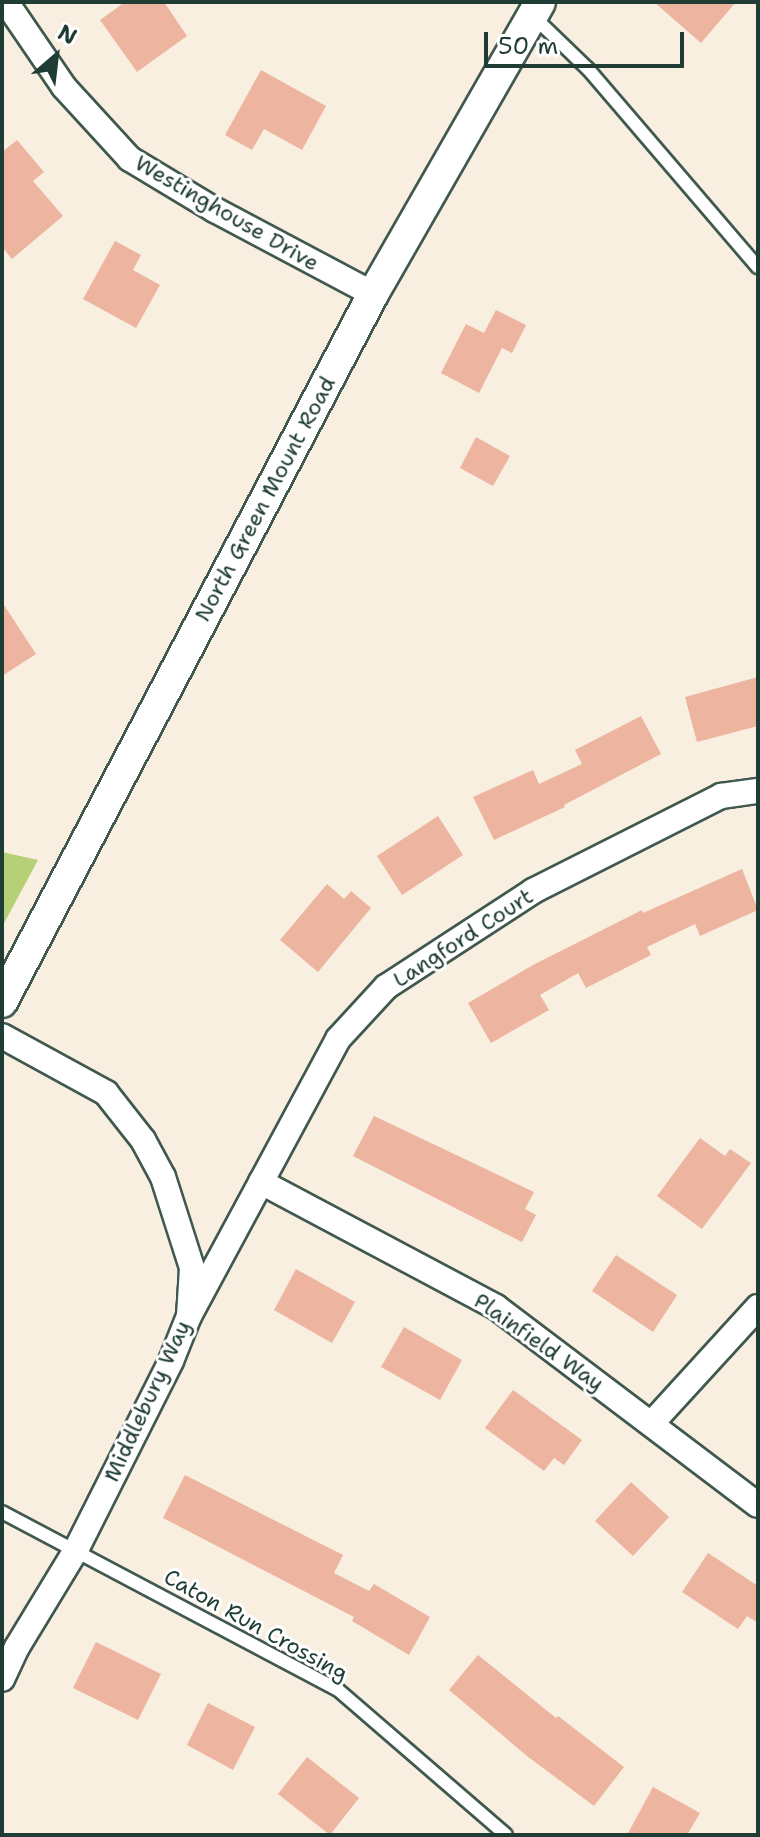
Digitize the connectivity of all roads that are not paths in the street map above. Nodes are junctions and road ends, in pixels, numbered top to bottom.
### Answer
1 (6, 2) edge
2 (536, 9) edge
3 (758, 267) edge
4 (373, 294) junction
5 (758, 791) edge
6 (2, 1002) edge
7 (2, 1036) edge
8 (261, 1182) junction
9 (758, 1307) edge
10 (189, 1316) junction
11 (652, 1423) junction
12 (758, 1505) edge
13 (2, 1512) edge
14 (76, 1550) junction
15 (2, 1679) edge
16 (506, 1835) edge

1 - 4 street, Westinghouse Drive
2 - 3 lane
2 - 4 street, North Green Mount Road
4 - 6 street, North Green Mount Road
5 - 8 street, Langford Court
7 - 10 street, Middlebury Way
8 - 10 street, Langford Court
8 - 11 street, Plainfield Way
9 - 11 street
10 - 14 street, Middlebury Way
11 - 12 street, Plainfield Way
13 - 14 lane, Caton Run Crossing
14 - 15 street, Middlebury Way
14 - 16 lane, Caton Run Crossing

